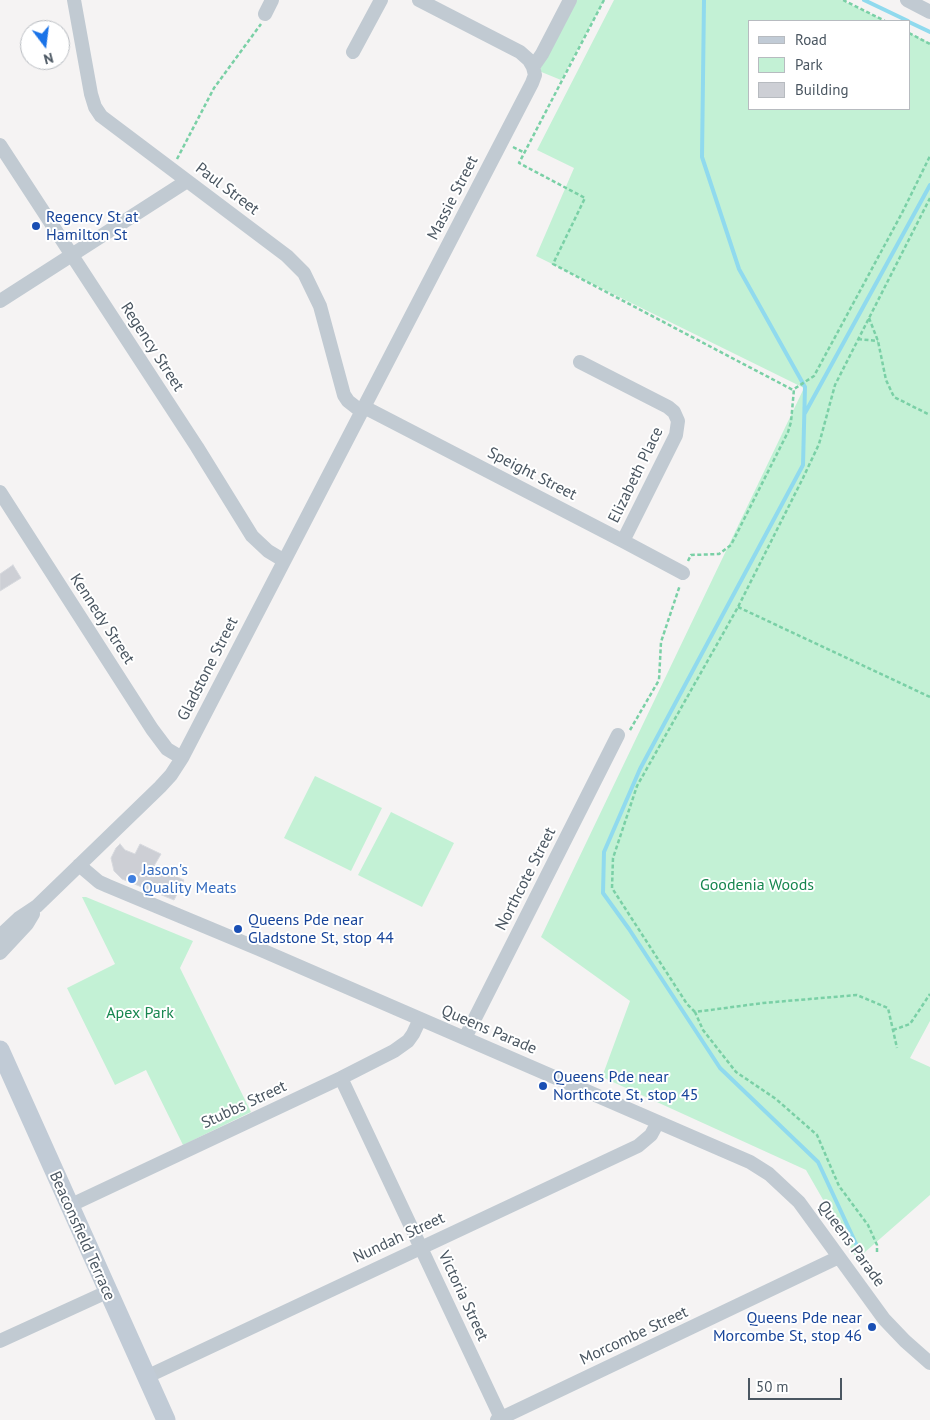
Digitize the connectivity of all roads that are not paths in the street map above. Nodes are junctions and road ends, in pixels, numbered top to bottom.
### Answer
1 (74, 0) edge
2 (272, 0) edge
3 (380, 0) edge
4 (418, 0) edge
5 (570, 0) edge
6 (907, 0) edge
7 (930, 12) edge
8 (265, 14) road end
9 (353, 52) dead end
10 (533, 67) junction
11 (0, 144) edge
12 (187, 181) junction
13 (71, 255) junction
14 (0, 301) edge
15 (580, 362) dead end
16 (363, 409) junction
17 (0, 492) edge
18 (623, 541) junction
19 (283, 560) junction
20 (683, 573) road end
21 (618, 734) road end
22 (182, 758) junction
23 (79, 865) junction
24 (37, 906) junction
25 (0, 936) edge
26 (0, 953) edge
27 (420, 1019) junction
28 (465, 1038) junction
29 (0, 1050) edge
30 (341, 1078) junction
31 (658, 1122) junction
32 (69, 1206) junction
33 (420, 1247) junction
34 (839, 1257) junction
35 (107, 1292) junction
36 (0, 1341) edge
37 (930, 1363) edge
38 (146, 1377) junction
39 (500, 1419) edge
40 (166, 1420) edge

1 - 12 street, Paul Street
2 - 8 street
3 - 9 street
4 - 10 street
5 - 10 street, Massie Street
6 - 7 street
10 - 16 street, Massie Street
11 - 13 street, Regency Street
12 - 13 street
12 - 16 street, Paul Street
13 - 14 street
13 - 19 street, Regency Street
15 - 18 street, Elizabeth Place
16 - 18 street, Speight Street
16 - 19 street, Gladstone Street
17 - 22 street, Kennedy Street
18 - 20 street, Speight Street
19 - 22 street, Gladstone Street
21 - 28 street, Northcote Street
22 - 23 street, Gladstone Street
23 - 24 street, Gladstone Street
23 - 27 street, Queens Parade
24 - 25 street, Gladstone Street
24 - 26 street, Gladstone Street
27 - 28 street, Queens Parade
27 - 30 street, Stubbs Street
28 - 31 street, Queens Parade
29 - 32 main road, Beaconsfield Terrace
30 - 32 street, Stubbs Street
30 - 33 street, Victoria Street
31 - 33 street, Nundah Street
31 - 34 street, Queens Parade
32 - 35 main road, Beaconsfield Terrace
33 - 38 street, Nundah Street
33 - 39 street, Victoria Street
34 - 37 street, Queens Parade
34 - 39 street, Morcombe Street
35 - 36 street
35 - 38 main road, Beaconsfield Terrace
38 - 40 main road, Beaconsfield Terrace

